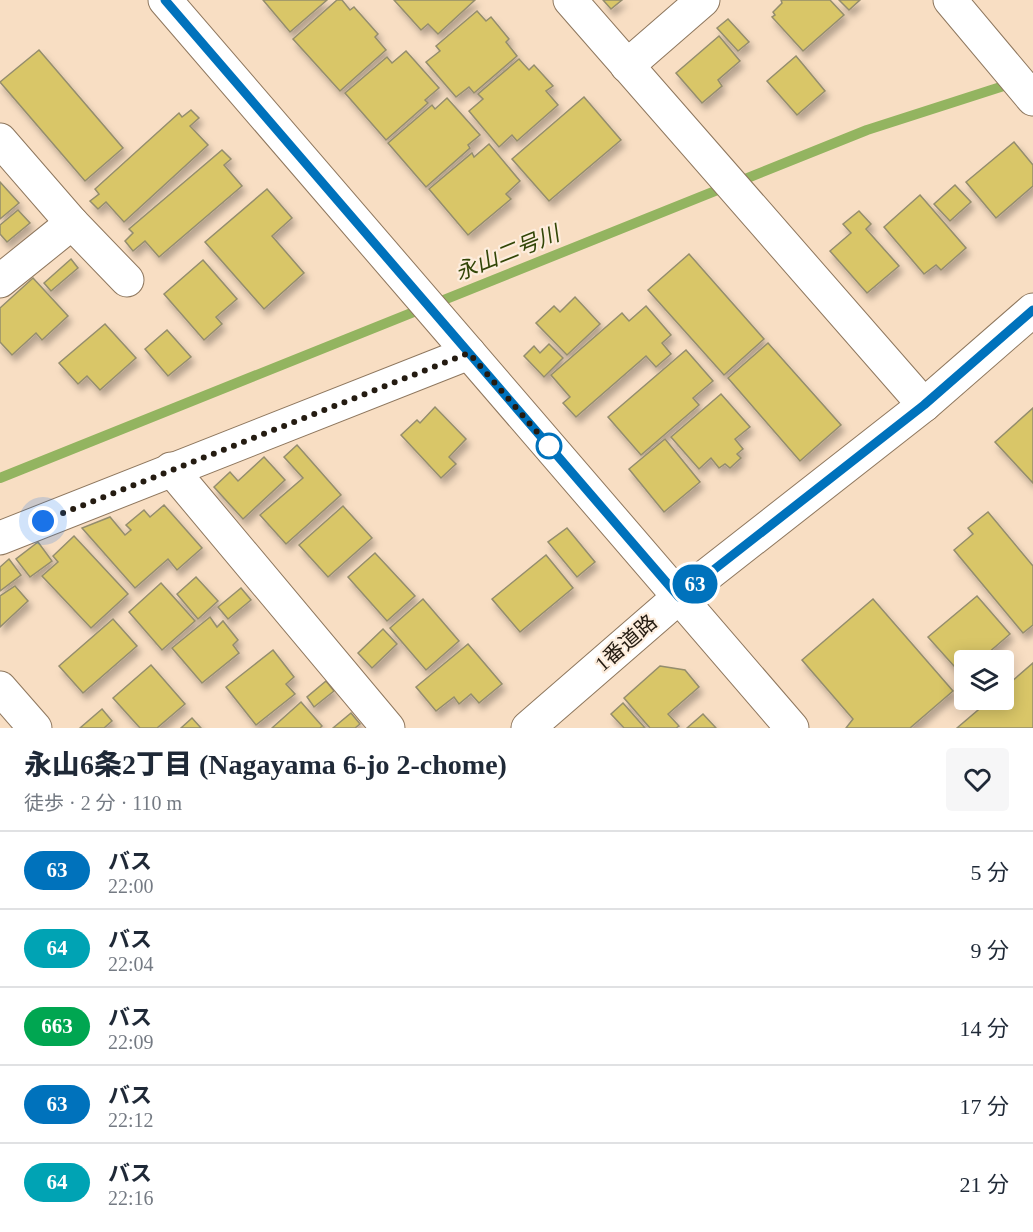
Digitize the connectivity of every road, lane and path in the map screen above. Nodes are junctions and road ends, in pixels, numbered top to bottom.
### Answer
1 (165, 0) edge
2 (570, 0) edge
3 (703, 0) edge
4 (950, 0) edge
5 (627, 66) junction
6 (1033, 99) edge
7 (0, 140) edge
8 (72, 224) junction
9 (128, 280) dead end
10 (0, 281) edge
11 (1033, 310) edge
12 (461, 343) junction
13 (924, 405) junction
14 (171, 469) junction
15 (0, 538) edge
16 (679, 597) junction
17 (0, 688) edge
18 (35, 728) edge
19 (388, 728) edge
20 (528, 728) edge
21 (792, 728) edge

1 - 12 street
2 - 5 street
3 - 5 street
4 - 6 street
5 - 13 street
7 - 8 street
8 - 9 street
8 - 10 street
11 - 13 street, 1番道路
12 - 14 street
12 - 16 street
13 - 16 street, 1番道路
14 - 15 street
14 - 19 street
16 - 20 street, 1番道路
16 - 21 street
17 - 18 street

